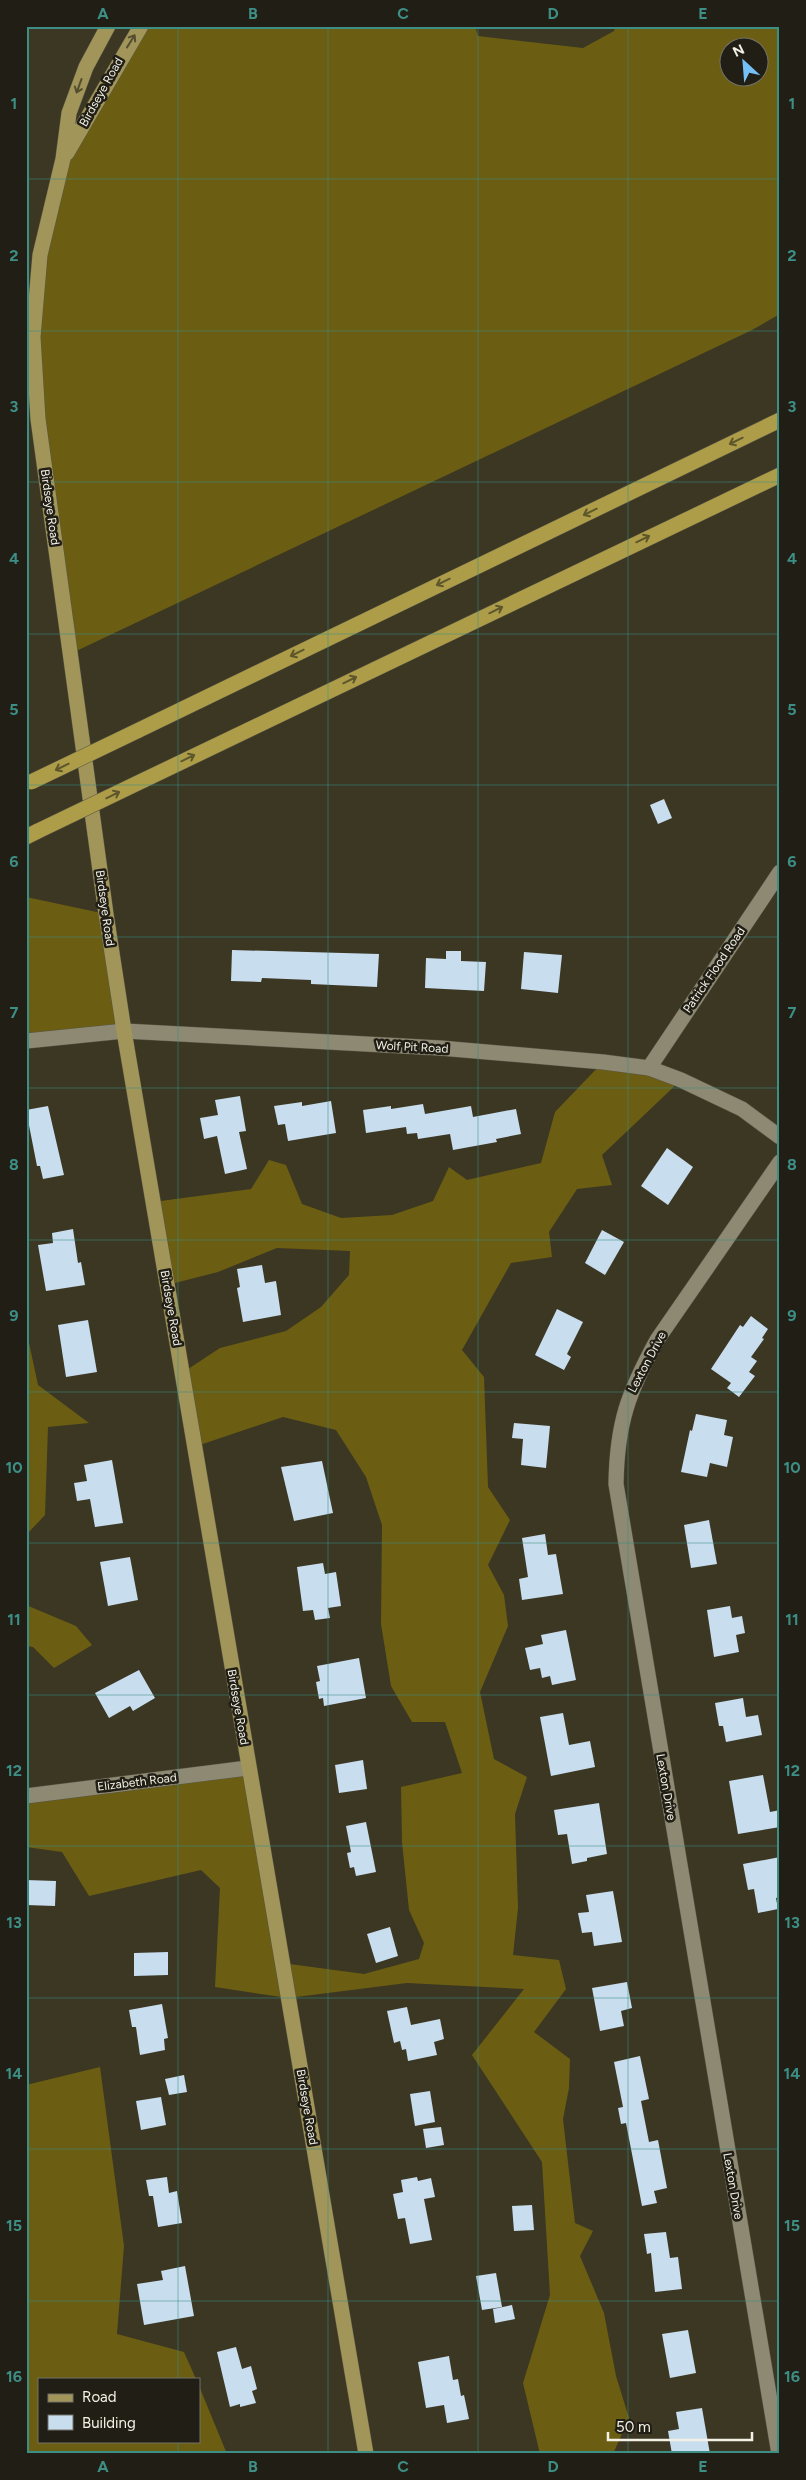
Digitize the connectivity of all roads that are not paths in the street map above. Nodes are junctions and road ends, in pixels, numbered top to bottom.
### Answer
1 (108, 26) edge
2 (141, 26) edge
3 (63, 159) junction
4 (780, 420) edge
5 (780, 475) edge
6 (29, 783) edge
7 (32, 834) edge
8 (780, 872) edge
9 (124, 1031) junction
10 (26, 1041) edge
11 (649, 1068) junction
12 (780, 1137) edge
13 (780, 1162) edge
14 (248, 1768) junction
15 (26, 1796) edge
16 (366, 2454) edge
17 (779, 2454) edge

1 -> 3 main road, Birdseye Road
3 -> 2 main road, Birdseye Road
3 - 9 main road, Birdseye Road
4 -> 6 highway, bridge
7 -> 5 highway, bridge
8 - 11 street, Patrick Flood Road
9 - 10 street, Wolf Pit Road
9 - 11 street, Wolf Pit Road
9 - 14 main road, Birdseye Road
11 - 12 street, Wolf Pit Road
13 - 17 street, Lexton Drive
14 - 15 street, Elizabeth Road
14 - 16 main road, Birdseye Road

